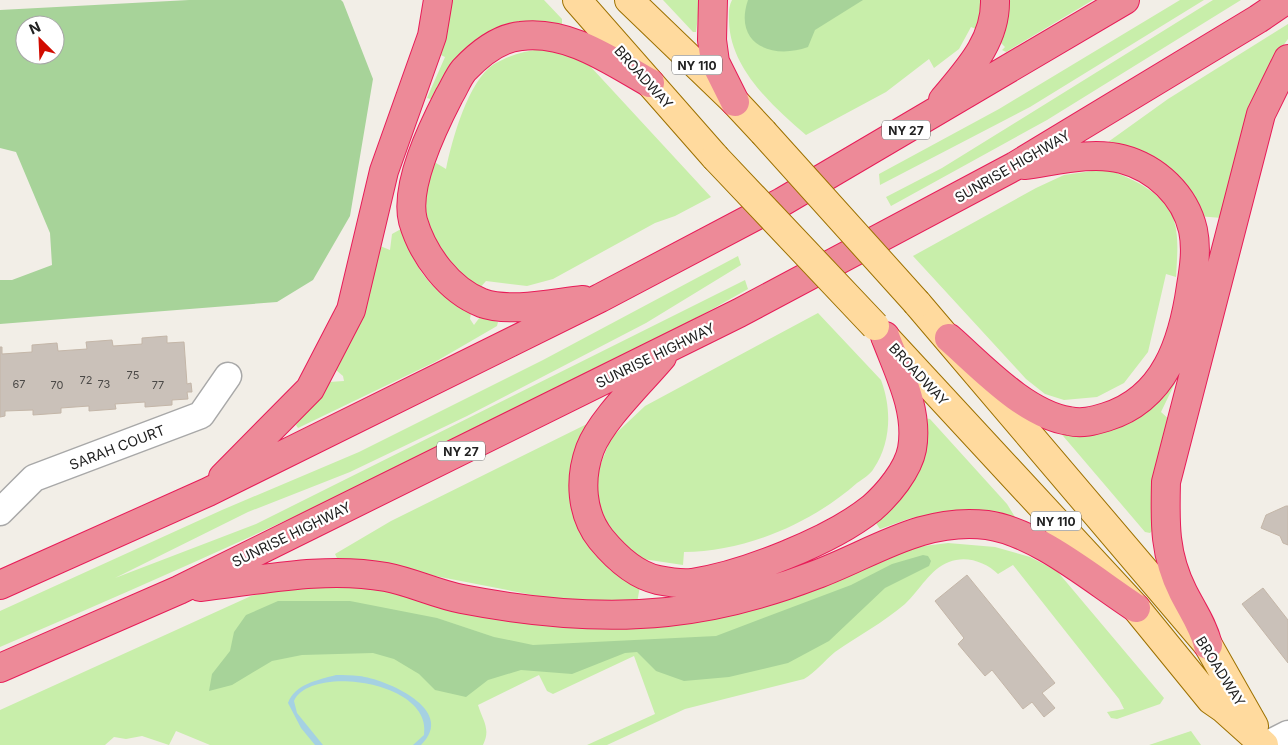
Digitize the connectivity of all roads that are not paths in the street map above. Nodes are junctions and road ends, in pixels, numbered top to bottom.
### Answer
1 (438, 0) edge
2 (576, 0) edge
3 (630, 0) edge
4 (713, 0) edge
5 (996, 0) edge
6 (1125, 0) edge
7 (1286, 0) edge
8 (1288, 59) edge
9 (650, 83) junction
10 (736, 102) junction
11 (930, 116) junction
12 (1015, 166) junction
13 (600, 298) junction
14 (880, 331) junction
15 (949, 338) junction
16 (669, 349) junction
17 (228, 376) dead end
18 (208, 492) junction
19 (0, 512) edge
20 (0, 585) edge
21 (179, 590) junction
22 (1136, 608) junction
23 (1208, 645) junction
24 (0, 668) edge
25 (1288, 734) edge
26 (1265, 745) edge

1 - 18 highway
2 - 9 main road, BROADWAY / NY 110
3 - 10 main road, BROADWAY / NY 110
4 - 10 highway
5 - 11 highway
6 - 11 highway, NY 27
7 - 12 highway, SUNRISE HIGHWAY / NY 27
8 - 23 highway
9 - 13 highway
9 - 14 main road, BROADWAY / NY 110, bridge
10 - 15 main road, BROADWAY / NY 110, bridge
11 - 13 highway, NY 27
12 - 15 highway
12 - 16 highway, SUNRISE HIGHWAY / NY 27
13 - 18 highway, NY 27
14 - 16 highway
14 - 22 main road, BROADWAY / NY 110
15 - 23 main road, BROADWAY / NY 110
16 - 21 highway, SUNRISE HIGHWAY / NY 27
17 - 19 street, SARAH COURT
18 - 20 highway, NY 27
21 - 22 highway
21 - 24 highway, SUNRISE HIGHWAY / NY 27
22 - 26 main road, BROADWAY / NY 110
23 - 26 main road, BROADWAY / NY 110
25 - 26 street

